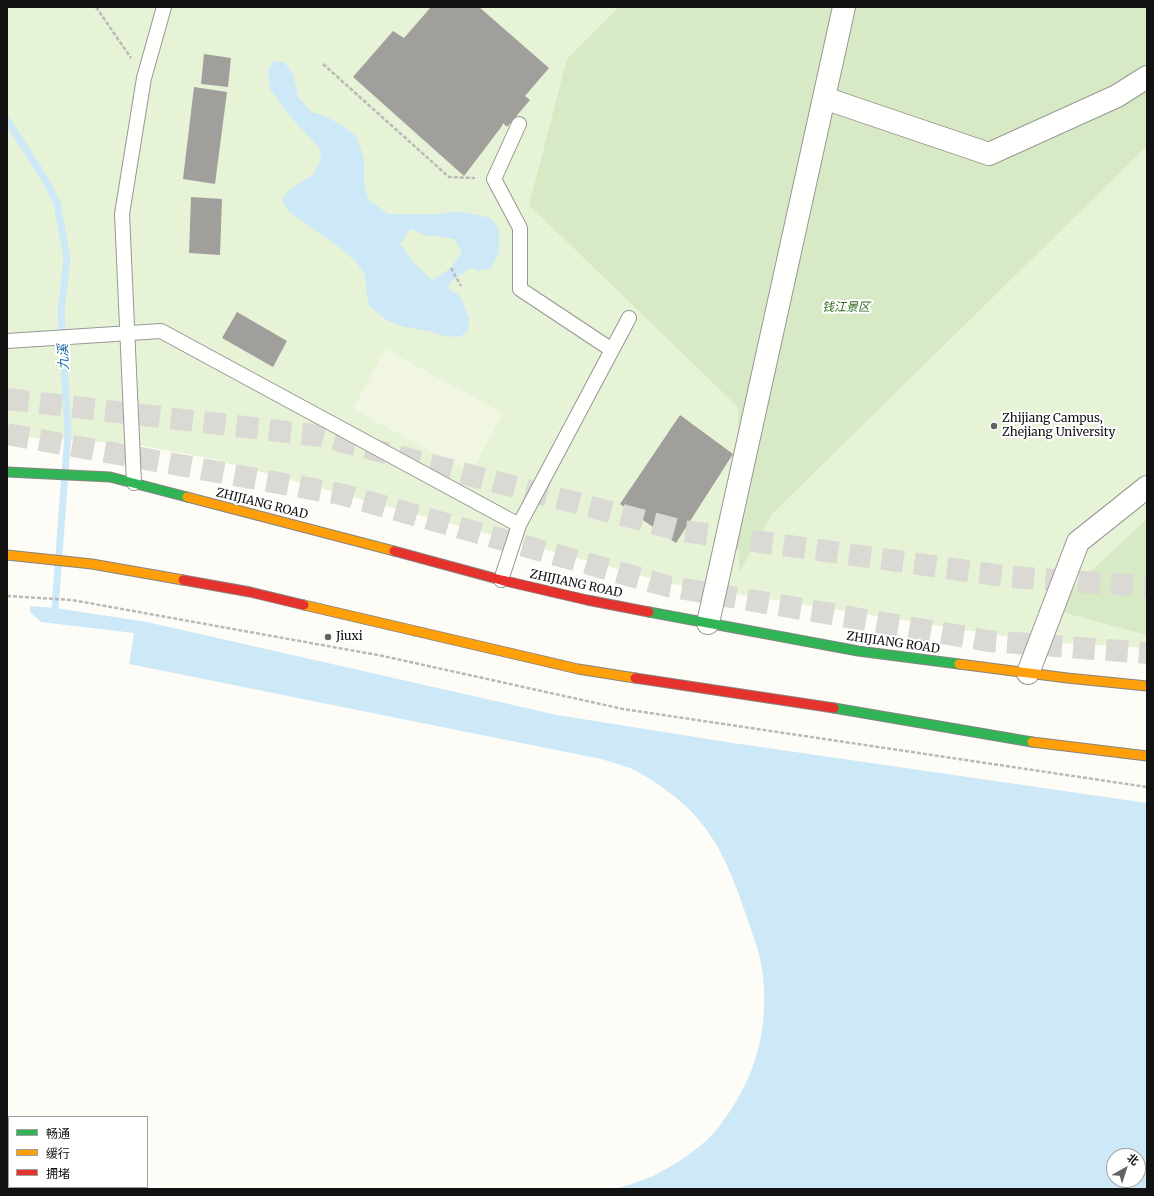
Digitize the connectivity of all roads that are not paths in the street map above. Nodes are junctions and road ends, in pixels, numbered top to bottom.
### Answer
1 (164, 7) edge
2 (844, 7) edge
3 (1147, 77) edge
4 (824, 98) junction
5 (519, 124) dead end
6 (629, 318) dead end
7 (7, 341) edge
8 (612, 350) junction
9 (7, 472) edge
10 (134, 483) junction
11 (1147, 488) edge
12 (519, 525) junction
13 (7, 555) edge
14 (501, 580) junction
15 (708, 623) junction
16 (1028, 673) junction
17 (1147, 686) edge
18 (1147, 756) edge

1 - 10 lane
2 - 4 street
3 - 4 street
4 - 15 street
5 - 8 lane
6 - 8 lane
7 - 12 lane
8 - 12 lane
9 - 10 main road, ZHIJIANG ROAD
10 - 14 main road, ZHIJIANG ROAD
11 - 16 street
12 - 14 lane
13 - 18 main road
14 - 15 main road, ZHIJIANG ROAD
15 - 16 main road, ZHIJIANG ROAD
16 - 17 main road, ZHIJIANG ROAD

